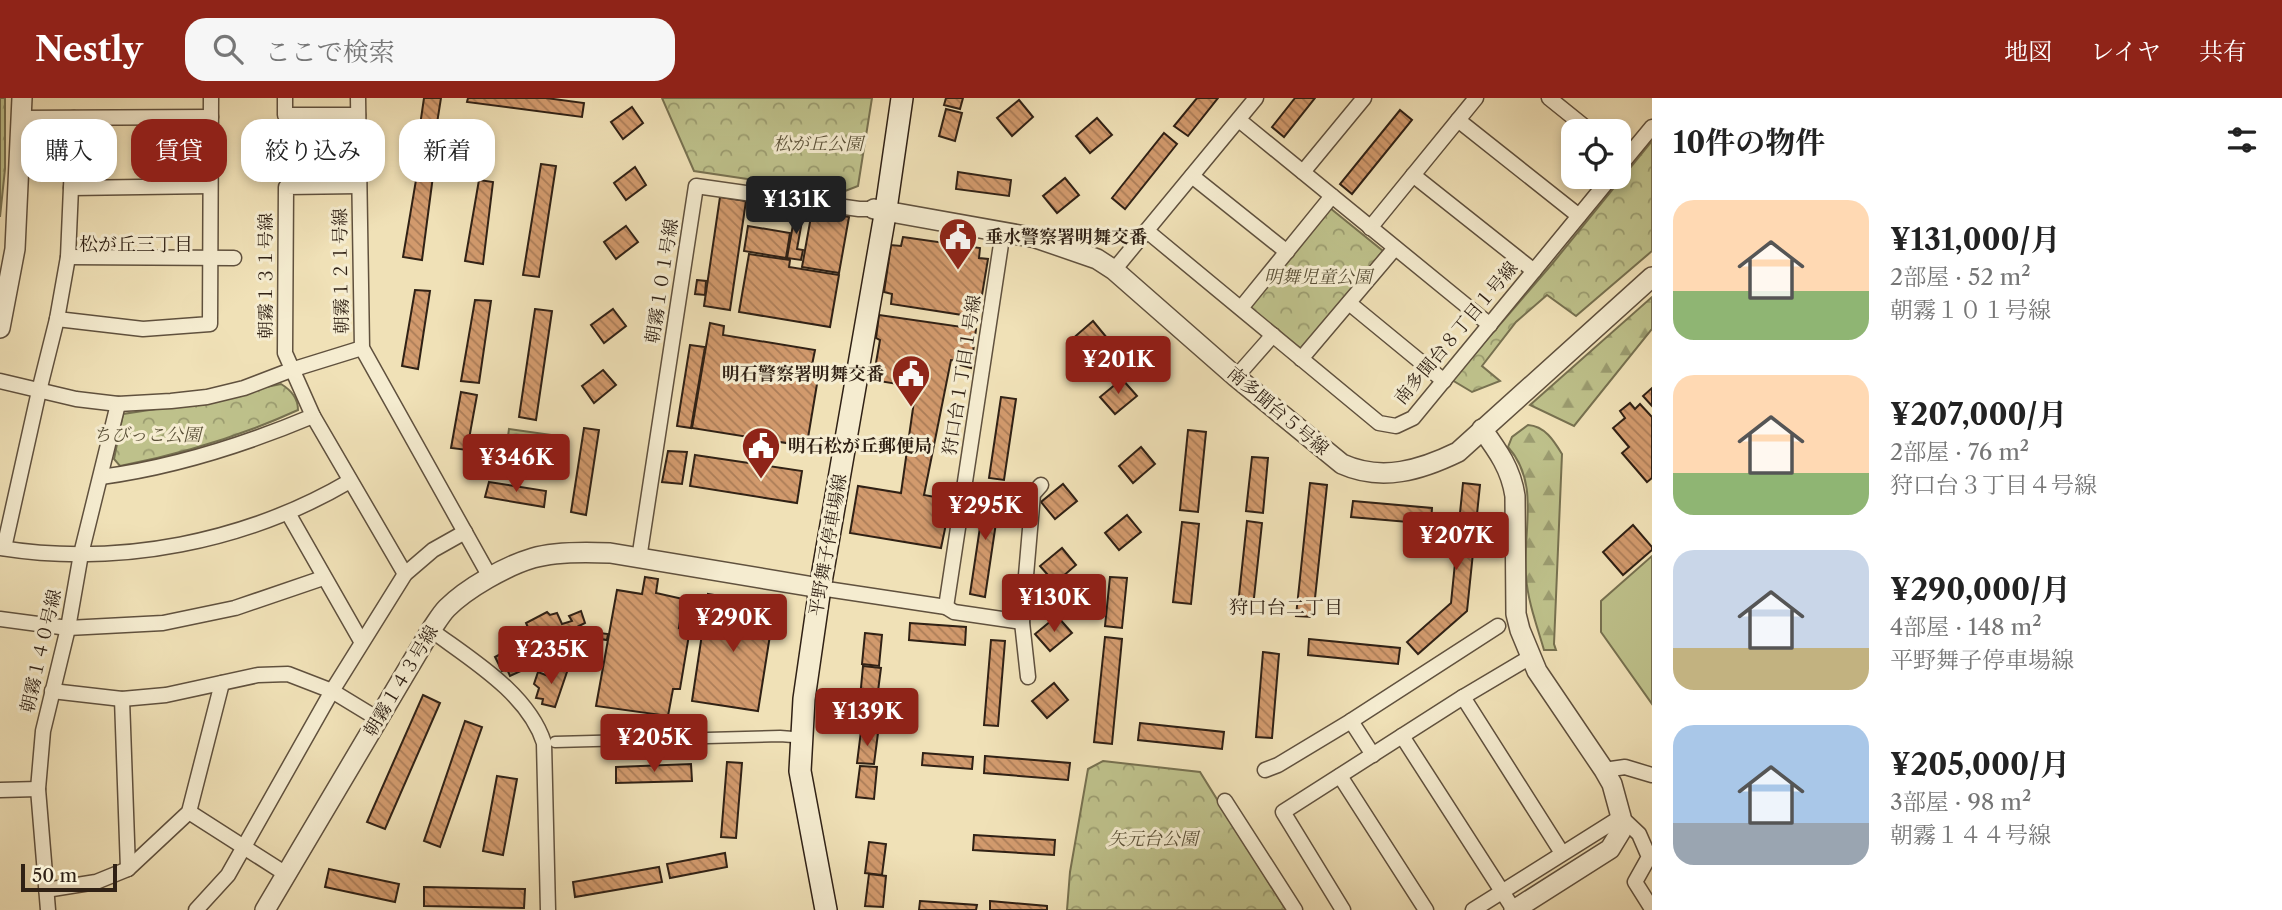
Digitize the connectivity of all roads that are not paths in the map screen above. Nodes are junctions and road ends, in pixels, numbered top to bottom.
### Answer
1 (211, 98) edge
2 (285, 98) edge
3 (358, 98) edge
4 (893, 98) edge
5 (902, 98) edge
6 (1256, 98) edge
7 (1364, 98) edge
8 (1476, 98) edge
9 (1549, 98) edge
10 (22, 108) edge
11 (358, 116) junction
12 (211, 117) junction
13 (74, 118) junction
14 (1575, 119) edge
15 (1239, 120) junction
16 (1458, 120) junction
17 (1652, 127) edge
18 (1631, 150) edge
19 (1303, 172) junction
20 (1413, 175) junction
21 (1192, 176) junction
22 (210, 186) junction
23 (358, 186) junction
24 (71, 188) junction
25 (1601, 189) edge
26 (1332, 196) junction
27 (880, 209) junction
28 (1579, 216) junction
29 (1370, 228) junction
30 (1003, 231) junction
31 (1147, 231) junction
32 (1395, 248) junction
33 (1287, 252) junction
34 (211, 256) junction
35 (68, 257) junction
36 (234, 258) dead end
37 (1114, 270) junction
38 (1534, 271) junction
39 (1652, 277) edge
40 (1349, 303) junction
41 (1241, 308) junction
42 (57, 319) junction
43 (1490, 325) junction
44 (0, 328) edge
45 (1273, 335) junction
46 (362, 348) junction
47 (1301, 359) junction
48 (292, 370) junction
49 (1237, 377) junction
50 (0, 381) edge
51 (1444, 381) junction
52 (38, 391) junction
53 (118, 404) junction
54 (313, 416) junction
55 (1482, 429) junction
56 (101, 477) junction
57 (350, 481) junction
58 (1041, 485) dead end
59 (288, 513) junction
60 (465, 532) junction
61 (2, 548) edge
62 (81, 554) junction
63 (639, 559) junction
64 (405, 574) junction
65 (490, 577) junction
66 (323, 578) junction
67 (815, 587) junction
68 (946, 607) junction
69 (0, 619) edge
70 (1021, 622) junction
71 (1497, 626) dead end
72 (68, 628) junction
73 (431, 630) junction
74 (361, 641) junction
75 (1532, 656) junction
76 (1028, 677) dead end
77 (222, 683) junction
78 (52, 691) junction
79 (331, 691) junction
80 (1464, 697) junction
81 (122, 699) junction
82 (378, 719) junction
83 (1351, 721) junction
84 (1402, 736) junction
85 (793, 737) junction
86 (555, 743) dead end
87 (1373, 755) junction
88 (1265, 770) dead end
89 (1604, 770) junction
90 (1652, 775) edge
91 (1340, 776) junction
92 (38, 789) junction
93 (0, 790) edge
94 (1225, 801) dead end
95 (189, 812) junction
96 (1622, 817) junction
97 (244, 846) junction
98 (1562, 853) junction
99 (128, 869) junction
100 (286, 874) junction
101 (46, 890) junction
102 (1502, 892) junction
103 (1651, 903) edge
104 (48, 910) edge
105 (196, 910) edge
106 (265, 910) edge
107 (548, 910) edge
108 (815, 910) edge
109 (826, 910) edge
110 (1295, 910) edge
111 (1343, 910) edge
112 (1426, 910) edge
113 (1473, 910) edge
114 (1514, 910) edge

1 - 12 street
2 - 11 street
3 - 11 street, 朝霧１２１号線
4 - 27 main road, 平野舞子停車場線
5 - 27 main road, 平野舞子停車場線
6 - 15 street
7 - 19 street
8 - 16 street
9 - 14 street
10 - 13 street
10 - 44 street
11 - 23 street, 朝霧１２１号線
12 - 13 street
12 - 22 street
13 - 24 street
15 - 19 street
15 - 21 street
16 - 20 street
16 - 28 street
17 - 18 street
19 - 26 street
20 - 29 street
20 - 38 street
21 - 31 street
21 - 33 street
22 - 24 street
22 - 34 street
23 - 46 street, 朝霧１２１号線
23 - 48 street, 朝霧１３１号線
24 - 35 street
25 - 28 street, 南多聞台８丁目１号線
26 - 29 street
26 - 33 street
27 - 30 street, 南多聞台５号線
27 - 63 street, 朝霧１０１号線
27 - 67 main road, 平野舞子停車場線
28 - 38 street, 南多聞台８丁目１号線
29 - 32 street
30 - 37 street, 南多聞台５号線
30 - 68 street, 狩口台１丁目１号線
31 - 37 street
31 - 41 street, 南多聞台８丁目１号線
32 - 40 street
32 - 43 street
33 - 41 street
34 - 35 street
34 - 36 street
34 - 42 street
35 - 42 street
37 - 49 street, 南多聞台５号線
38 - 43 street, 南多聞台８丁目１号線
39 - 55 street, 南多聞台５号線
40 - 47 street
40 - 51 street
41 - 45 street, 南多聞台８丁目１号線
42 - 52 street
43 - 51 street, 南多聞台８丁目１号線
45 - 47 street, 南多聞台８丁目１号線
45 - 49 street
46 - 48 street
46 - 60 street, 朝霧１２１号線
47 - 51 street, 南多聞台８丁目１号線
48 - 53 street
48 - 54 street, 朝霧１３１号線
49 - 55 street, 南多聞台５号線
50 - 52 street
52 - 53 street
52 - 61 street
53 - 56 street, 朝霧１４０号線
54 - 56 street
54 - 57 street, 朝霧１３１号線
55 - 75 street
56 - 62 street, 朝霧１４０号線
57 - 59 street
57 - 64 street, 朝霧１３１号線
58 - 70 street
59 - 62 street
59 - 66 street
60 - 64 street
60 - 65 street, 朝霧１２１号線
61 - 62 street
62 - 72 street, 朝霧１４０号線
63 - 65 street, 朝霧１４３号線
63 - 67 street, 朝霧１４３号線
64 - 74 street
65 - 73 street, 朝霧１４３号線
66 - 72 street
66 - 74 street
67 - 68 street
67 - 85 main road, 平野舞子停車場線
67 - 109 main road, 平野舞子停車場線
68 - 70 street
69 - 72 street
70 - 76 street
71 - 83 street
72 - 78 street, 朝霧１４０号線
73 - 82 street, 朝霧１４３号線
73 - 107 street
74 - 79 street
75 - 80 street
75 - 89 street
77 - 79 street
77 - 81 street
77 - 95 street
78 - 81 street
78 - 92 street, 朝霧１４０号線
79 - 82 street
79 - 97 street
80 - 84 street
80 - 98 street
81 - 99 street
82 - 100 street, 朝霧１４３号線
83 - 87 street
83 - 88 street
84 - 87 street
84 - 102 street
85 - 86 street
85 - 108 main road, 平野舞子停車場線
87 - 91 street
89 - 90 street
89 - 96 street
91 - 111 street
91 - 112 street
92 - 93 street
92 - 101 street, 朝霧１４０号線
94 - 110 street
95 - 97 street
95 - 99 street
96 - 98 street
96 - 103 street
96 - 114 street
97 - 100 street
97 - 105 street
98 - 102 street
99 - 101 street
100 - 106 street, 朝霧１４３号線
101 - 104 street, 朝霧１４０号線
102 - 113 street
102 - 114 street

